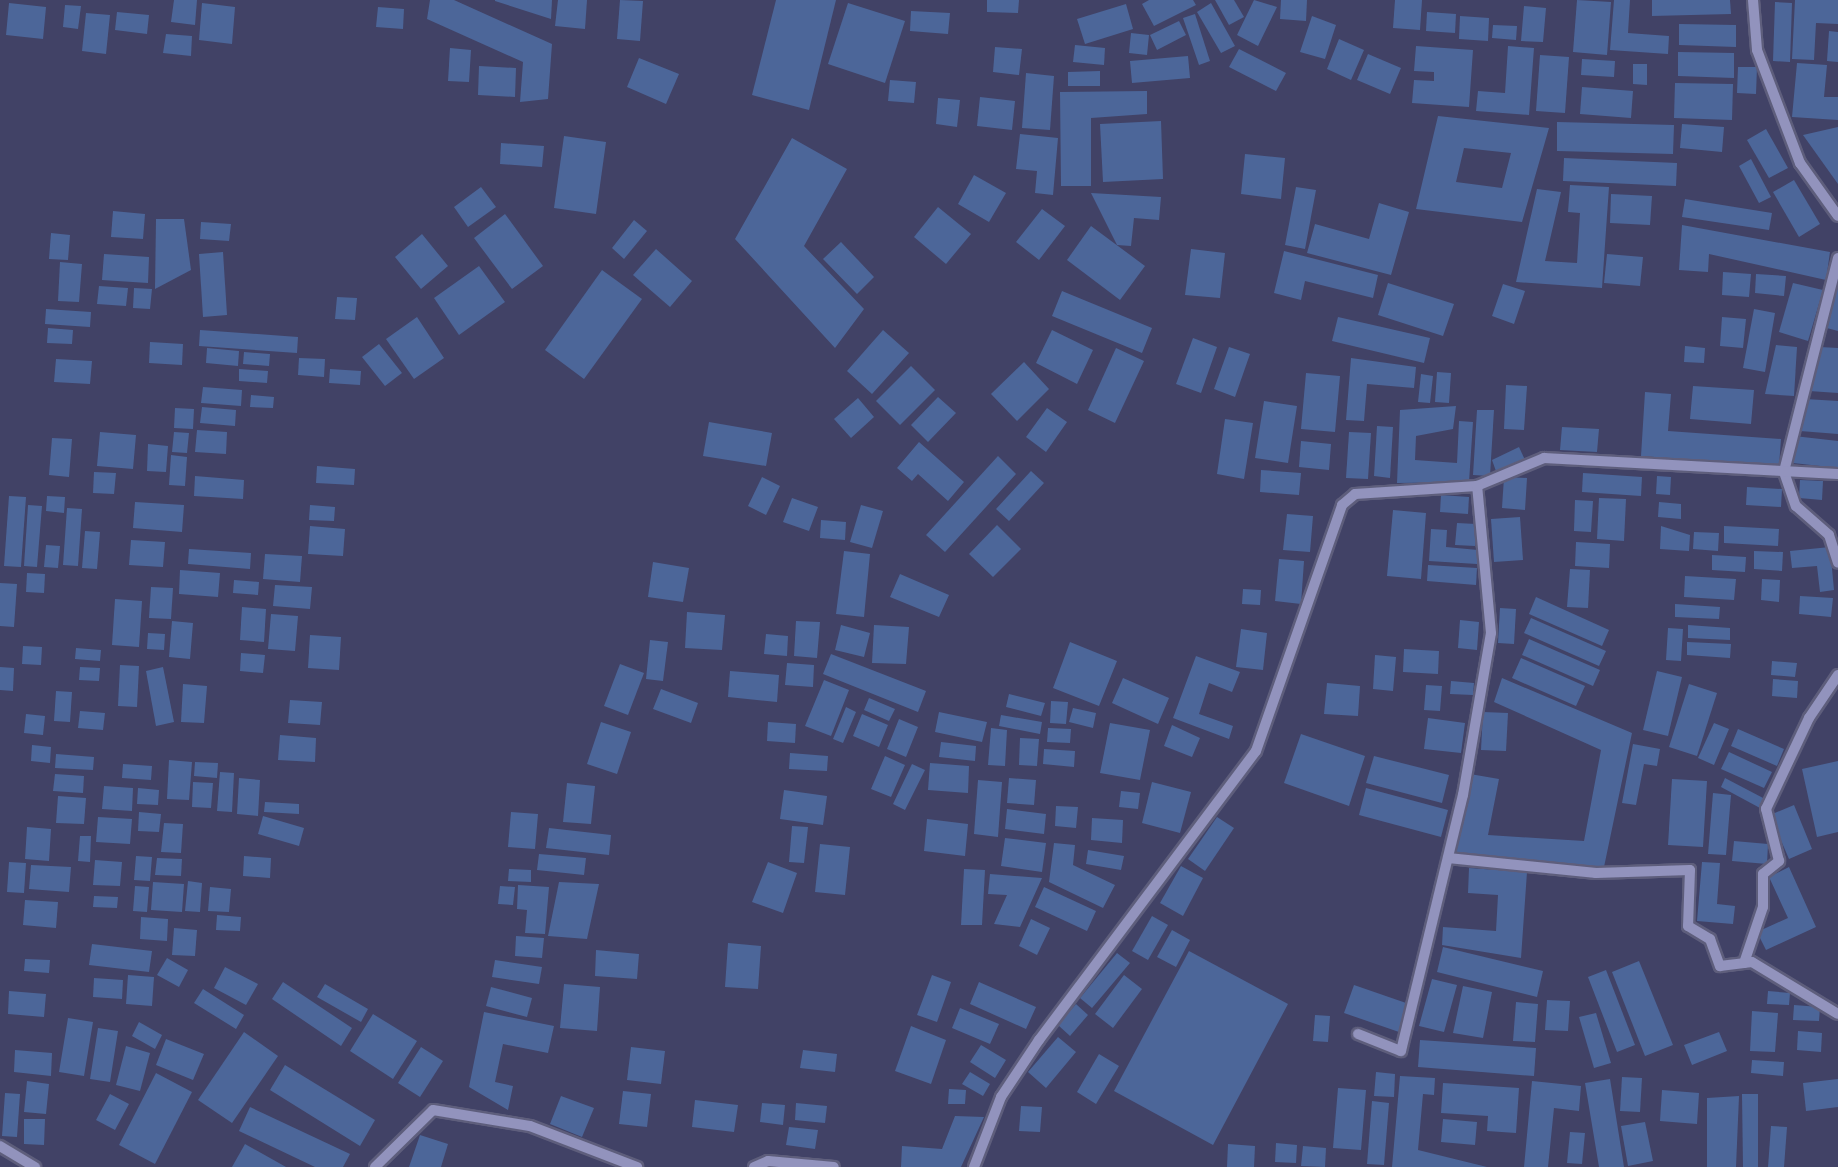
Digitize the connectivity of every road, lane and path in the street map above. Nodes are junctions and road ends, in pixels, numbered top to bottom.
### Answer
1 (1753, 0) edge
2 (1838, 216) edge
3 (1838, 258) edge
4 (1784, 472) junction
5 (1838, 474) edge
6 (1477, 486) junction
7 (1838, 563) edge
8 (1838, 675) edge
9 (1448, 858) junction
10 (1744, 963) junction
11 (1838, 1014) edge
12 (1358, 1034) dead end
13 (0, 1146) edge
14 (35, 1167) edge
15 (375, 1167) edge
16 (637, 1167) edge
17 (754, 1167) edge
18 (834, 1167) edge
19 (974, 1167) edge

1 - 2 street
3 - 4 street
4 - 5 street
4 - 6 street
4 - 7 street
6 - 9 street
6 - 19 street
8 - 10 street
9 - 10 street
9 - 12 street
10 - 11 street
13 - 14 street
15 - 16 street
17 - 18 street

